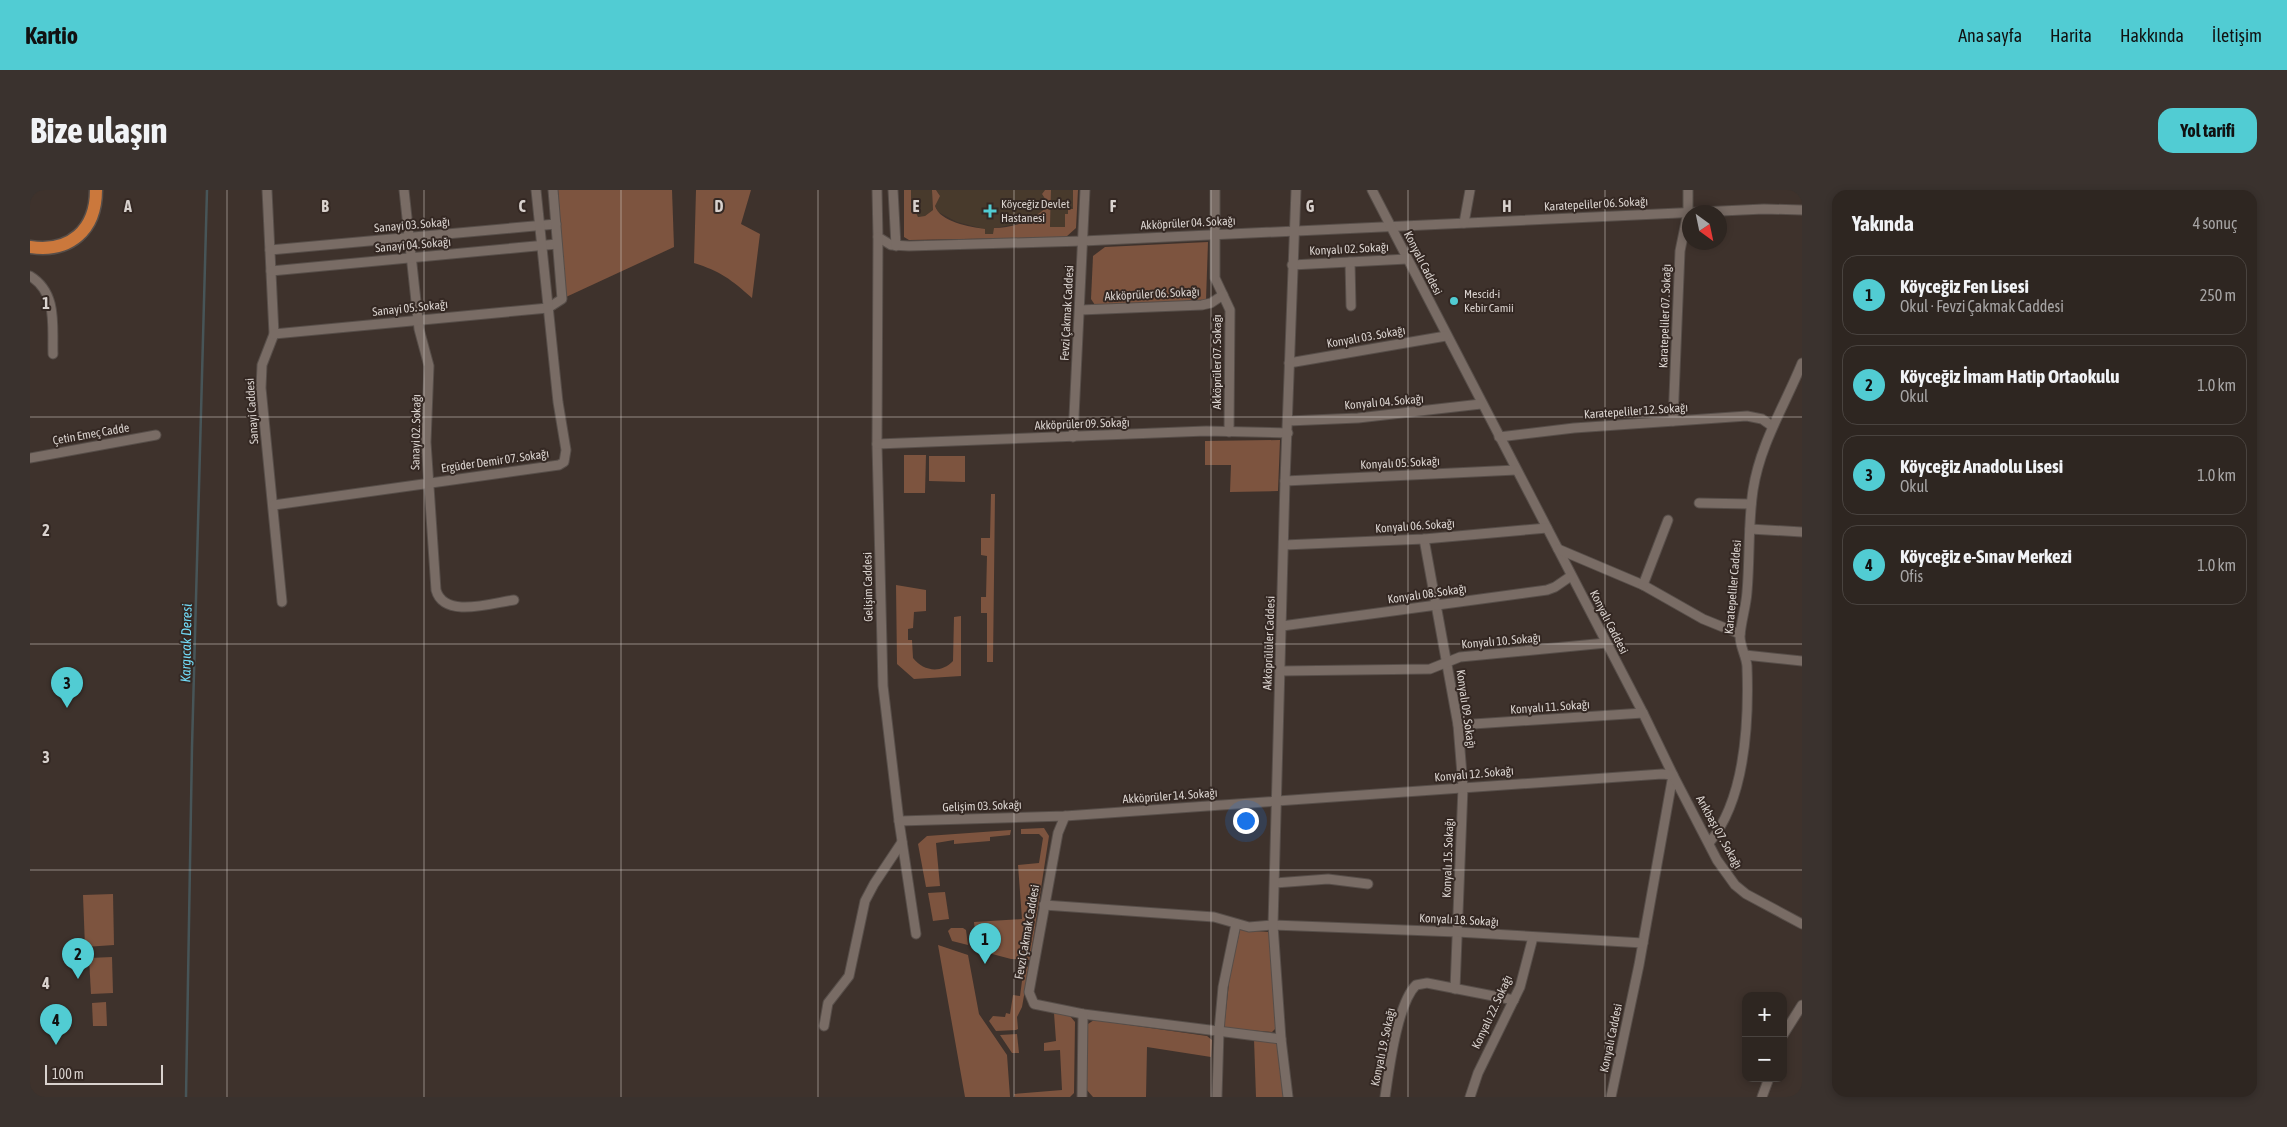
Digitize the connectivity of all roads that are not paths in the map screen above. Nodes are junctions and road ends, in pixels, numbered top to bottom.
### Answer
1 (96, 190) edge
2 (267, 190) edge
3 (404, 190) edge
4 (536, 190) edge
5 (552, 190) edge
6 (877, 190) edge
7 (893, 190) edge
8 (1085, 190) edge
9 (1215, 190) edge
10 (1296, 190) edge
11 (1372, 190) edge
12 (1470, 190) edge
13 (1688, 190) edge
14 (1688, 205) edge
15 (1727, 210) edge
16 (1802, 210) edge
17 (1682, 212) edge
18 (1464, 223) junction
19 (556, 224) junction
20 (540, 226) junction
21 (1391, 226) junction
22 (1294, 230) junction
23 (1215, 235) junction
24 (878, 237) junction
25 (408, 238) junction
26 (1083, 241) junction
27 (1682, 241) edge
28 (557, 244) junction
29 (542, 246) junction
30 (896, 246) junction
31 (30, 247) edge
32 (270, 250) junction
33 (410, 258) junction
34 (1407, 259) junction
35 (1350, 262) junction
36 (1292, 265) junction
37 (271, 270) junction
38 (30, 276) edge
39 (1223, 295) junction
40 (1352, 306) dead end
41 (548, 308) junction
42 (1080, 310) junction
43 (418, 320) junction
44 (274, 334) junction
45 (1446, 336) junction
46 (53, 354) dead end
47 (1290, 363) junction
48 (1802, 363) edge
49 (1482, 404) junction
50 (1288, 421) junction
51 (1673, 421) junction
52 (1772, 426) junction
53 (1229, 432) junction
54 (1288, 433) junction
55 (156, 435) dead end
56 (1073, 437) junction
57 (1499, 437) junction
58 (877, 444) junction
59 (30, 458) edge
60 (1516, 470) junction
61 (1285, 481) junction
62 (428, 483) junction
63 (1699, 503) dead end
64 (274, 504) junction
65 (1751, 504) junction
66 (1668, 520) dead end
67 (1547, 528) junction
68 (1750, 529) junction
69 (1802, 532) edge
70 (1424, 539) junction
71 (1284, 545) junction
72 (1558, 549) junction
73 (1571, 576) junction
74 (1643, 585) junction
75 (514, 600) dead end
76 (282, 602) dead end
77 (1436, 605) junction
78 (1282, 626) junction
79 (1740, 634) junction
80 (1606, 643) junction
81 (1745, 655) junction
82 (1802, 661) edge
83 (1446, 662) junction
84 (1280, 671) junction
85 (1644, 713) junction
86 (1458, 725) junction
87 (1674, 775) junction
88 (1463, 787) junction
89 (1278, 801) junction
90 (1065, 816) junction
91 (899, 821) junction
92 (902, 842) junction
93 (1709, 843) junction
94 (1275, 883) junction
95 (1368, 884) dead end
96 (1044, 905) junction
97 (1236, 924) junction
98 (1802, 924) edge
99 (1273, 925) junction
100 (1457, 932) junction
101 (916, 934) dead end
102 (1533, 937) junction
103 (1643, 944) junction
104 (1455, 989) junction
105 (1514, 1000) junction
106 (1802, 1005) edge
107 (1083, 1014) junction
108 (824, 1026) dead end
109 (1787, 1029) edge
110 (1219, 1031) junction
111 (1281, 1039) junction
112 (1768, 1082) edge
113 (1082, 1097) edge
114 (1217, 1097) edge
115 (1288, 1097) edge
116 (1385, 1097) edge
117 (1470, 1097) edge
118 (1611, 1097) edge
119 (1762, 1097) edge

1 - 31 highway
2 - 32 street, Sanayi Caddesi
3 - 25 street, Sanayi 02. Sokağı
4 - 20 street
5 - 19 street
6 - 24 street, Gelişim Caddesi
7 - 30 street
8 - 26 street, Fevzi Çakmak Caddesi
9 - 23 street, Akköprüler 07. Sokağı
10 - 22 street, Akköprülüler Caddesi
11 - 21 street, Konyalı Caddesi
12 - 18 street
13 - 14 street, Karatepeliler 07. Sokağı
15 - 16 street, Karatepeliler 06. Sokağı
17 - 18 street, Karatepeliler 06. Sokağı
18 - 21 street, Karatepeliler 06. Sokağı
19 - 20 street, Sanayi 03. Sokağı
19 - 28 street
20 - 25 street, Sanayi 03. Sokağı
20 - 29 street
21 - 22 street, Akköprüler 04. Sokağı
21 - 34 street, Konyalı Caddesi
22 - 23 street, Akköprüler 04. Sokağı
22 - 36 street, Akköprülüler Caddesi
23 - 26 street, Akköprüler 04. Sokağı
23 - 39 street, Akköprüler 07. Sokağı
24 - 30 street
24 - 58 street, Gelişim Caddesi
25 - 32 street, Sanayi 03. Sokağı
25 - 33 street, Sanayi 02. Sokağı
26 - 30 street, Akköprüler 04. Sokağı
26 - 42 street, Fevzi Çakmak Caddesi
27 - 51 street, Karatepeliler 07. Sokağı
28 - 29 street, Sanayi 04. Sokağı
28 - 41 street
29 - 33 street, Sanayi 04. Sokağı
29 - 41 street
32 - 37 street, Sanayi Caddesi
33 - 37 street, Sanayi 04. Sokağı
33 - 43 street, Sanayi 02. Sokağı
34 - 35 street, Konyalı 02. Sokağı
34 - 45 street, Konyalı Caddesi
35 - 36 street, Konyalı 02. Sokağı
35 - 40 street
36 - 47 street, Akköprülüler Caddesi
37 - 44 street, Sanayi Caddesi
38 - 46 street
39 - 42 street, Akköprüler 06. Sokağı
39 - 53 street, Akköprüler 07. Sokağı
41 - 43 street, Sanayi 05. Sokağı
41 - 62 street, Ergüder Demir 07. Sokağı
42 - 56 street, Fevzi Çakmak Caddesi
43 - 44 street, Sanayi 05. Sokağı
43 - 62 street, Sanayi 02. Sokağı
44 - 64 street, Sanayi Caddesi
45 - 47 street, Konyalı 03. Sokağı
45 - 49 street, Konyalı Caddesi
47 - 50 street, Akköprülüler Caddesi
48 - 52 street, Karatepeliler Caddesi
49 - 50 street, Konyalı 04. Sokağı
49 - 57 street, Konyalı Caddesi
50 - 54 street, Akköprülüler Caddesi
51 - 52 street, Karatepeliler 12. Sokağı
51 - 57 street, Karatepeliler 12. Sokağı
52 - 65 street, Karatepeliler Caddesi
53 - 54 street, Akköprüler 09. Sokağı
53 - 56 street, Akköprüler 09. Sokağı
54 - 61 street, Akköprülüler Caddesi
55 - 59 street, Çetin Emeç Cadde
56 - 58 street, Akköprüler 09. Sokağı
57 - 60 street, Konyalı Caddesi
58 - 91 street, Gelişim Caddesi
60 - 61 street, Konyalı 05. Sokağı
60 - 67 street, Konyalı Caddesi
61 - 71 street, Akköprülüler Caddesi
62 - 64 street, Ergüder Demir 07. Sokağı
62 - 75 street, Sanayi 02. Sokağı
63 - 65 street
64 - 76 street, Sanayi Caddesi
65 - 68 street, Karatepeliler Caddesi
66 - 74 street
67 - 70 street, Konyalı 06. Sokağı
67 - 72 street, Konyalı Caddesi
68 - 69 street
68 - 79 street, Karatepeliler Caddesi
70 - 71 street, Konyalı 06. Sokağı
70 - 77 street, Konyalı 09. Sokağı
71 - 78 street, Akköprülüler Caddesi
72 - 73 street, Konyalı Caddesi
72 - 74 street
73 - 77 street, Konyalı 08. Sokağı
73 - 80 street, Konyalı Caddesi
74 - 79 street
77 - 78 street, Konyalı 08. Sokağı
77 - 83 street, Konyalı 09. Sokağı
78 - 84 street, Akköprülüler Caddesi
79 - 81 street, Karatepeliler Caddesi
80 - 83 street, Konyalı 10. Sokağı
80 - 85 street, Konyalı Caddesi
81 - 82 street
81 - 93 street, Karatepeliler Caddesi
83 - 84 street, Konyalı 10. Sokağı
83 - 86 street, Konyalı 09. Sokağı
84 - 89 street, Akköprülüler Caddesi
85 - 86 street, Konyalı 11. Sokağı
85 - 87 street, Konyalı Caddesi
86 - 88 street, Konyalı 09. Sokağı
87 - 88 street, Konyalı 12. Sokağı
87 - 93 street, Arıkbaşı 07. Sokağı
87 - 103 street, Konyalı Caddesi
88 - 89 street, Konyalı 12. Sokağı
88 - 100 street, Konyalı 15. Sokağı
89 - 90 street, Akköprüler 14. Sokağı
89 - 94 street, Akköprülüler Caddesi
90 - 91 street, Gelişim 03. Sokağı
90 - 96 street, Fevzi Çakmak Caddesi
91 - 92 street, Gelişim Caddesi
92 - 101 street, Gelişim Caddesi
92 - 108 street
93 - 98 street, Arıkbaşı 07. Sokağı
94 - 95 street
94 - 99 street, Akköprülüler Caddesi
96 - 97 street, Konyalı 18. Sokağı
96 - 107 street, Fevzi Çakmak Caddesi
97 - 99 street, Konyalı 18. Sokağı
97 - 110 street
99 - 100 street, Konyalı 18. Sokağı
99 - 111 street, Akköprülüler Caddesi
100 - 102 street, Konyalı 18. Sokağı
100 - 104 street, Konyalı 15. Sokağı
102 - 103 street, Konyalı 18. Sokağı
102 - 105 street, Konyalı 22. Sokağı
103 - 118 street, Konyalı Caddesi
104 - 105 street, Konyalı 19. Sokağı
104 - 116 street, Konyalı 19. Sokağı
105 - 117 street, Konyalı 22. Sokağı
106 - 109 street
107 - 110 street
107 - 113 street
110 - 111 street
110 - 114 street
111 - 115 street, Akköprülüler Caddesi
112 - 119 street

